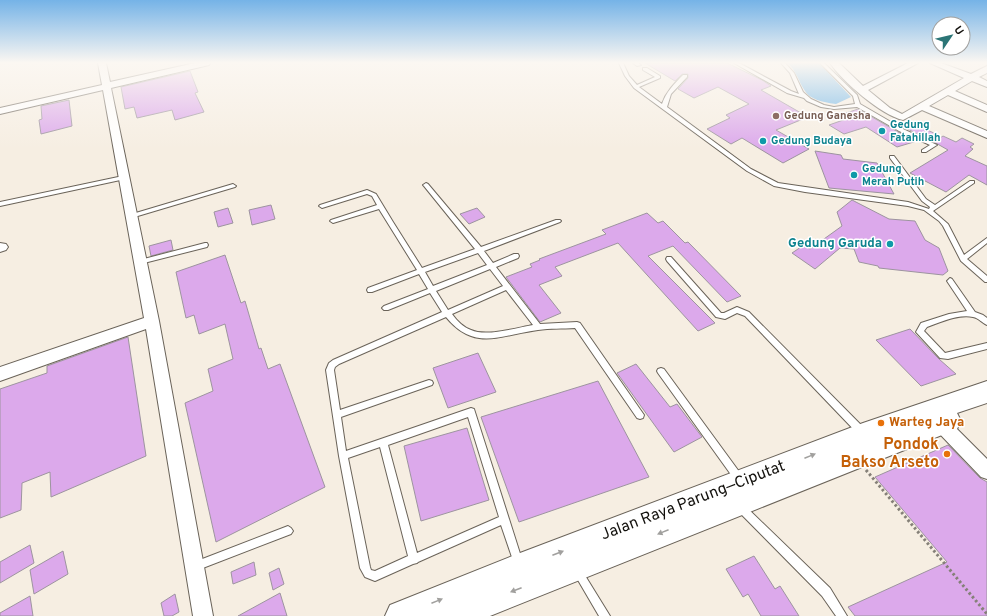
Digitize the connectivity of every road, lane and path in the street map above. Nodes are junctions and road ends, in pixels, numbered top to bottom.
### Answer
1 (82, 92) edge
2 (107, 92) edge
3 (642, 92) edge
4 (669, 92) edge
5 (789, 92) edge
6 (800, 92) edge
7 (851, 92) edge
8 (863, 92) edge
9 (948, 92) joint
10 (804, 97) junction
11 (858, 105) junction
12 (923, 107) junction
13 (664, 108) junction
14 (987, 109) edge
15 (0, 111) edge
16 (987, 135) edge
17 (924, 151) dead end
18 (892, 157) dead end
19 (123, 178) junction
20 (972, 182) dead end
21 (426, 185) dead end
22 (233, 186) dead end
23 (0, 204) edge
24 (322, 206) dead end
25 (380, 206) junction
26 (934, 207) junction
27 (928, 211) junction
28 (131, 216) junction
29 (333, 221) dead end
30 (558, 221) dead end
31 (987, 240) edge
32 (205, 245) dead end
33 (479, 249) junction
34 (516, 256) dead end
35 (963, 258) junction
36 (668, 259) dead end
37 (140, 262) junction
38 (492, 265) junction
39 (421, 271) junction
40 (987, 280) edge
41 (950, 281) dead end
42 (507, 287) junction
43 (370, 290) dead end
44 (432, 290) junction
45 (386, 308) dead end
46 (447, 313) junction
47 (972, 313) junction
48 (152, 321) junction
49 (987, 322) edge
50 (538, 327) junction
51 (987, 346) edge
52 (661, 372) dead end
53 (0, 374) edge
54 (429, 384) dead end
55 (987, 392) edge
56 (987, 408) edge
57 (337, 415) junction
58 (640, 415) dead end
59 (940, 423) junction
60 (383, 442) junction
61 (860, 446) junction
62 (343, 456) junction
63 (987, 471) edge
64 (739, 493) junction
65 (504, 519) junction
66 (288, 531) dead end
67 (414, 560) junction
68 (194, 566) junction
69 (575, 567) junction
70 (520, 568) junction
71 (987, 614) edge
72 (203, 616) edge
73 (401, 616) edge
74 (450, 616) edge
75 (605, 616) edge
76 (842, 616) edge

1 - 15 street
2 - 19 street
3 - 13 lane
4 - 13 lane
5 - 10 lane
6 - 10 lane
7 - 11 lane
8 - 12 street
9 - 12 street
9 - 14 street
10 - 11 lane
11 - 17 lane
12 - 16 street
13 - 27 lane
18 - 26 lane
19 - 23 lane
19 - 28 street
20 - 26 lane
21 - 33 lane
22 - 28 lane
24 - 25 lane
25 - 29 lane
25 - 39 lane
26 - 27 lane
27 - 35 lane
28 - 37 street
30 - 33 lane
31 - 35 lane
32 - 37 lane
33 - 38 lane
33 - 39 lane
34 - 38 lane
35 - 40 lane
36 - 61 lane
37 - 48 street
38 - 42 lane
38 - 44 lane
39 - 43 lane
39 - 44 lane
41 - 47 lane
42 - 46 lane
42 - 50 lane
44 - 45 lane
44 - 46 lane
46 - 50 lane
46 - 57 lane
47 - 49 lane
47 - 51 lane
48 - 53 street
48 - 68 street
50 - 58 lane
52 - 64 lane
54 - 57 lane
55 - 61 highway, Jalan Raya Parung—Ciputat
56 - 59 highway, Jalan Raya Parung—Ciputat
57 - 62 lane
59 - 61 highway, Jalan Raya Parung—Ciputat
59 - 63 street
60 - 62 lane
60 - 65 lane
60 - 67 lane
61 - 64 highway, Jalan Raya Parung—Ciputat
61 - 71 path
62 - 67 lane
64 -> 69 highway, Jalan Raya Parung—Ciputat
70 -> 64 highway, Jalan Raya Parung—Ciputat
64 - 76 lane
65 - 67 lane
65 - 70 lane
66 - 68 lane
68 - 72 street
69 -> 74 highway, Jalan Raya Parung—Ciputat
69 - 75 lane
73 -> 70 highway, Jalan Raya Parung—Ciputat

